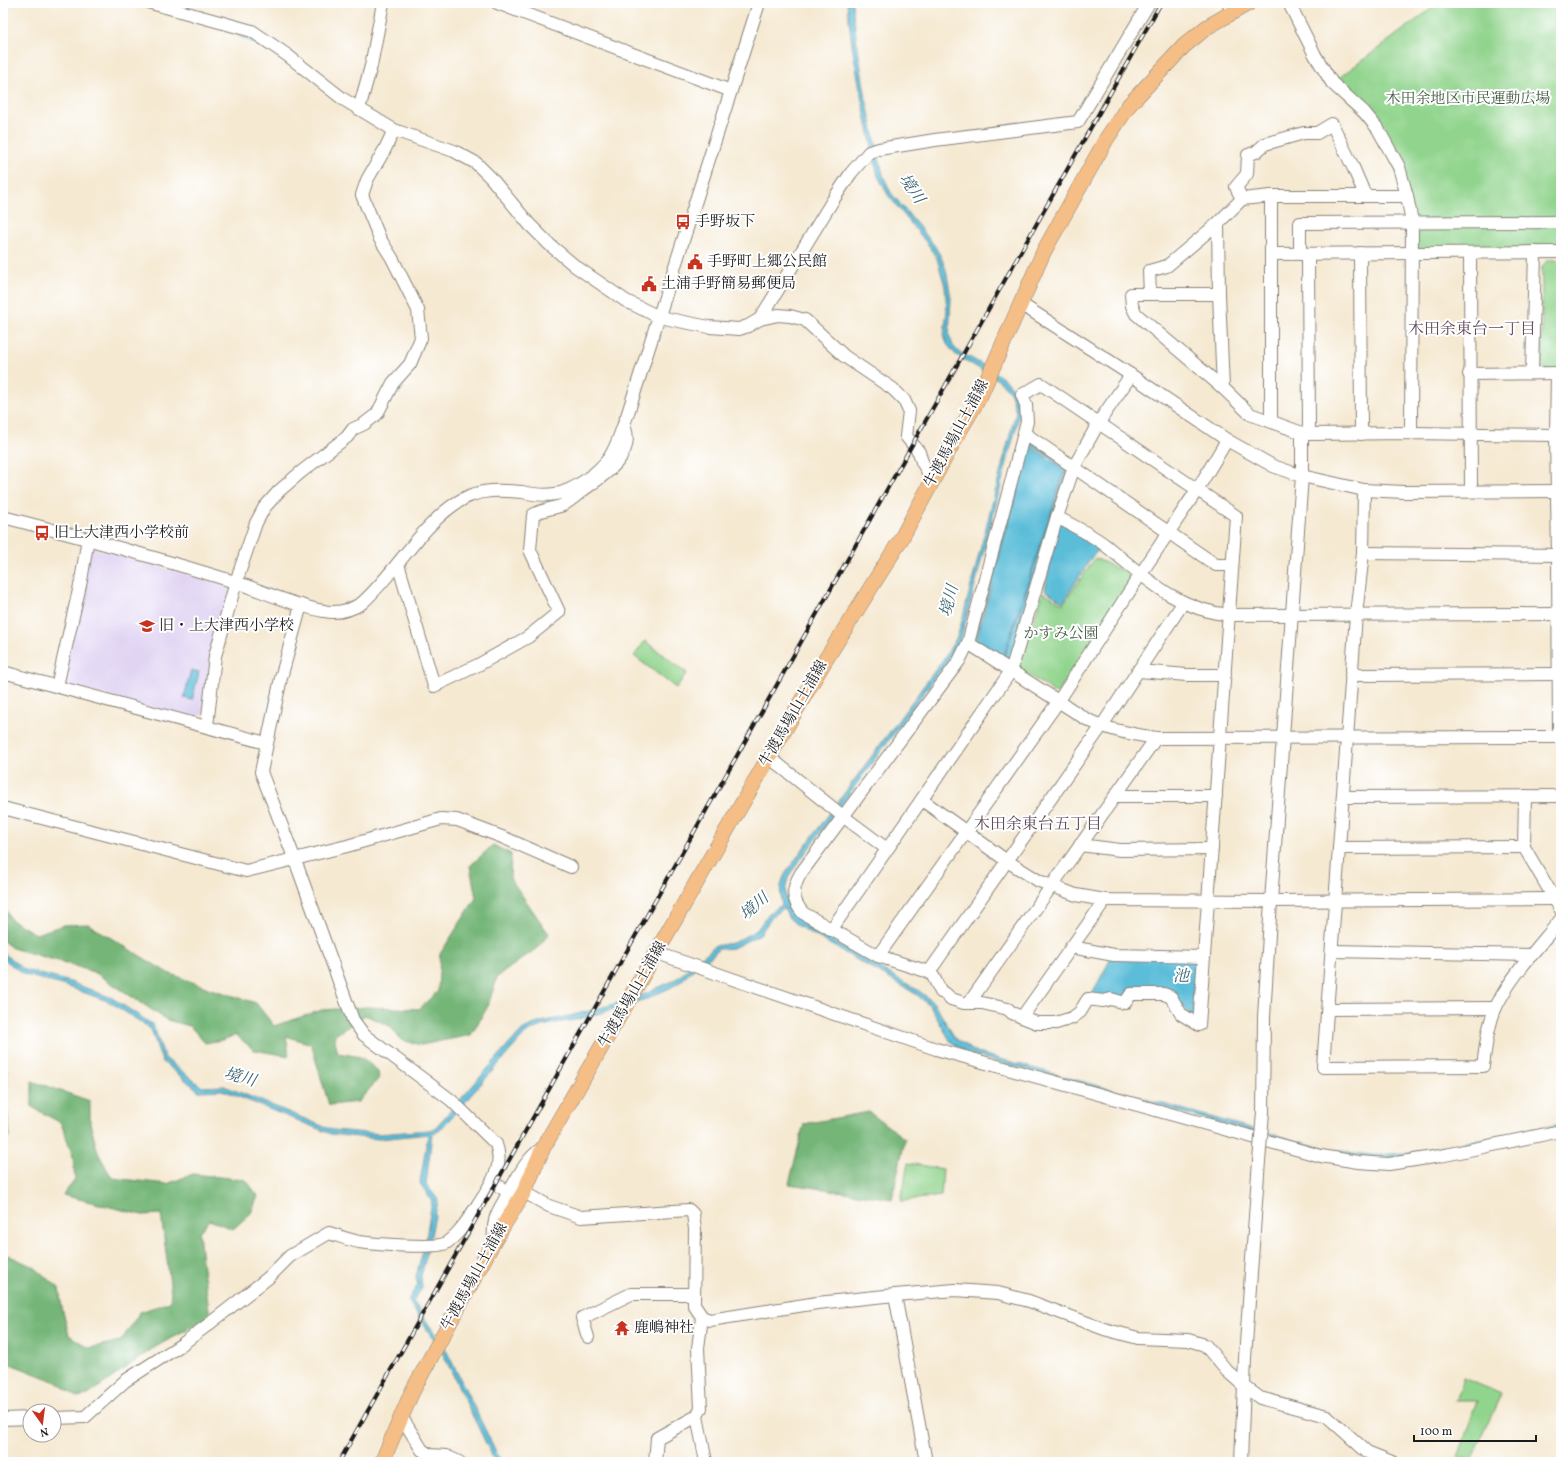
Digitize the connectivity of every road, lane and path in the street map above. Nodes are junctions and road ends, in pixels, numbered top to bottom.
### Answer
1 (151, 3) edge
2 (383, 3) edge
3 (497, 3) edge
4 (759, 3) edge
5 (1149, 3) edge
6 (1249, 3) edge
7 (1289, 3) edge
8 (1231, 7) edge
9 (731, 91) junction
10 (359, 109) junction
11 (394, 130) junction
12 (1365, 195) junction
13 (1271, 196) junction
14 (1407, 196) junction
15 (1242, 199) junction
16 (1412, 222) junction
17 (1561, 222) edge
18 (1218, 223) junction
19 (1535, 252) junction
20 (1561, 252) edge
21 (1360, 253) junction
22 (1411, 253) junction
23 (1470, 253) junction
24 (1271, 254) junction
25 (1304, 254) junction
26 (1150, 294) junction
27 (1219, 294) junction
28 (1021, 304) junction
29 (658, 317) junction
30 (760, 319) junction
31 (1532, 373) junction
32 (1469, 374) junction
33 (1559, 374) edge
34 (1131, 375) junction
35 (1223, 388) junction
36 (1271, 421) junction
37 (1099, 422) junction
38 (624, 425) junction
39 (1024, 433) junction
40 (1306, 433) junction
41 (1360, 434) junction
42 (1411, 434) junction
43 (1470, 434) junction
44 (1556, 435) junction
45 (1227, 440) junction
46 (1074, 467) junction
47 (1302, 476) junction
48 (933, 480) junction
49 (1197, 490) junction
50 (1364, 490) junction
51 (1471, 491) junction
52 (1559, 491) edge
53 (3, 517) edge
54 (1057, 517) junction
55 (1168, 532) junction
56 (88, 538) junction
57 (1363, 553) junction
58 (1558, 555) junction
59 (398, 564) junction
60 (1232, 565) junction
61 (1140, 575) junction
62 (236, 582) junction
63 (1183, 603) junction
64 (301, 605) junction
65 (1560, 614) edge
66 (1229, 615) junction
67 (1291, 615) junction
68 (1356, 615) junction
69 (968, 643) junction
70 (1011, 671) junction
71 (1139, 671) junction
72 (3, 672) edge
73 (1559, 674) junction
74 (1224, 675) junction
75 (1352, 675) junction
76 (57, 686) junction
77 (1058, 702) junction
78 (207, 726) junction
79 (1101, 727) junction
80 (1560, 737) edge
81 (1156, 738) junction
82 (1220, 738) junction
83 (1346, 738) junction
84 (1283, 739) junction
85 (266, 743) junction
86 (769, 757) junction
87 (1116, 796) junction
88 (1216, 796) junction
89 (1525, 796) junction
90 (1561, 796) edge
91 (1343, 797) junction
92 (922, 800) junction
93 (3, 808) edge
94 (844, 817) junction
95 (966, 831) junction
96 (1080, 845) junction
97 (1524, 847) junction
98 (1339, 848) junction
99 (887, 849) junction
100 (1212, 849) junction
101 (295, 860) junction
102 (1007, 860) junction
103 (571, 867) dead end
104 (1052, 886) junction
105 (1335, 899) junction
106 (1554, 899) junction
107 (1105, 900) junction
108 (1208, 900) junction
109 (1271, 901) junction
110 (1561, 910) edge
111 (1561, 919) edge
112 (831, 930) junction
113 (1071, 947) junction
114 (1332, 950) junction
115 (657, 953) junction
116 (1532, 955) junction
117 (878, 956) junction
118 (1204, 957) junction
119 (929, 972) junction
120 (969, 1003) junction
121 (1328, 1008) junction
122 (1495, 1008) junction
123 (1022, 1017) junction
124 (1561, 1131) edge
125 (492, 1182) junction
126 (516, 1192) junction
127 (694, 1294) junction
128 (895, 1294) junction
129 (702, 1317) junction
130 (588, 1337) dead end
131 (1244, 1386) junction
132 (401, 1416) junction
133 (697, 1416) junction
134 (22, 1418) edge
135 (62, 1418) edge
136 (3, 1419) edge
137 (382, 1462) edge
138 (459, 1462) edge
139 (655, 1462) edge
140 (706, 1462) edge
141 (926, 1462) edge
142 (1241, 1462) edge
143 (1392, 1462) edge

1 - 10 street
2 - 10 street
3 - 9 street
4 - 9 street
5 - 30 street
6 - 8 main road, 牛渡馬場山土浦線
7 - 14 street
8 - 28 main road, 牛渡馬場山土浦線
9 - 29 street
10 - 11 street
11 - 29 street
11 - 62 street
12 - 13 street
12 - 14 street
12 - 15 street
13 - 15 street
13 - 24 street
14 - 16 street
15 - 18 street
16 - 17 street
16 - 22 street
16 - 25 street
18 - 26 street
18 - 27 street
19 - 20 street
19 - 23 street
19 - 31 street
21 - 22 street
21 - 25 street
21 - 41 street
22 - 23 street
22 - 42 street
23 - 32 street
24 - 25 street
24 - 36 street
25 - 40 street
26 - 27 street
26 - 35 street
27 - 35 street
28 - 34 street
28 - 48 main road, 牛渡馬場山土浦線
29 - 30 street
29 - 38 street
30 - 48 street
31 - 32 street
31 - 33 street
32 - 43 street
33 - 44 street
34 - 37 street
34 - 45 street
35 - 36 street
36 - 40 street
37 - 39 street
37 - 46 street
37 - 49 street
38 - 59 street
38 - 59 street
39 - 46 street
39 - 69 street
40 - 41 street
40 - 47 street
41 - 42 street
42 - 43 street
43 - 44 street
43 - 51 street
44 - 52 street
45 - 47 street
45 - 49 street
46 - 54 street
46 - 55 street
47 - 50 street
47 - 67 street
48 - 86 main road, 牛渡馬場山土浦線
49 - 55 street
49 - 60 street
50 - 51 street
50 - 57 street
51 - 52 street
52 - 58 street
53 - 56 street
54 - 61 street
54 - 70 street
55 - 60 street
55 - 61 street
56 - 62 street
56 - 76 street
57 - 58 street
57 - 68 street
58 - 65 street
59 - 64 street
60 - 66 street
61 - 63 street
61 - 77 street
62 - 64 street
62 - 78 street
63 - 66 street
63 - 71 street
64 - 85 street
65 - 68 street
65 - 73 street
66 - 67 street
66 - 74 street
67 - 68 street
67 - 84 street
68 - 75 street
69 - 70 street
69 - 94 street
70 - 77 street
70 - 92 street
71 - 74 street
71 - 79 street
72 - 76 street
73 - 75 street
73 - 80 street
74 - 82 street
75 - 83 street
76 - 78 street
77 - 79 street
77 - 95 street
78 - 85 street
79 - 81 street
79 - 102 street
80 - 83 street
81 - 82 street
81 - 87 street
82 - 84 street
82 - 88 street
83 - 84 street
83 - 91 street
84 - 109 street
85 - 101 street
86 - 94 street
86 - 115 main road, 牛渡馬場山土浦線
87 - 88 street
87 - 96 street
88 - 100 street
89 - 90 street
89 - 91 street
89 - 97 street
91 - 98 street
92 - 95 street
92 - 99 street
93 - 101 street
94 - 99 street
94 - 112 street
95 - 102 street
95 - 117 street
96 - 100 street
96 - 104 street
97 - 98 street
97 - 106 street
98 - 105 street
99 - 112 street
100 - 108 street
101 - 103 street
101 - 125 street
102 - 104 street
102 - 119 street
104 - 107 street
104 - 120 street
105 - 106 street
105 - 109 street
105 - 114 street
106 - 110 street
107 - 108 street
107 - 113 street
108 - 109 street
108 - 118 street
109 - 131 street, bridge
111 - 116 street
112 - 117 street
113 - 118 street
113 - 123 street
114 - 116 street
114 - 121 street
115 - 124 street
115 - 126 main road, 牛渡馬場山土浦線
116 - 122 street
117 - 119 street
118 - 123 street
119 - 120 street
120 - 123 street
121 - 122 street
121 - 122 street
125 - 126 street
125 - 135 street
126 - 127 street
126 - 132 main road, 牛渡馬場山土浦線
127 - 129 street
127 - 130 street
128 - 129 street
128 - 131 street
128 - 141 street
129 - 133 street
131 - 142 street
131 - 143 street
132 - 137 main road, 牛渡馬場山土浦線
132 - 138 street
133 - 139 street
133 - 140 street
134 - 136 street

